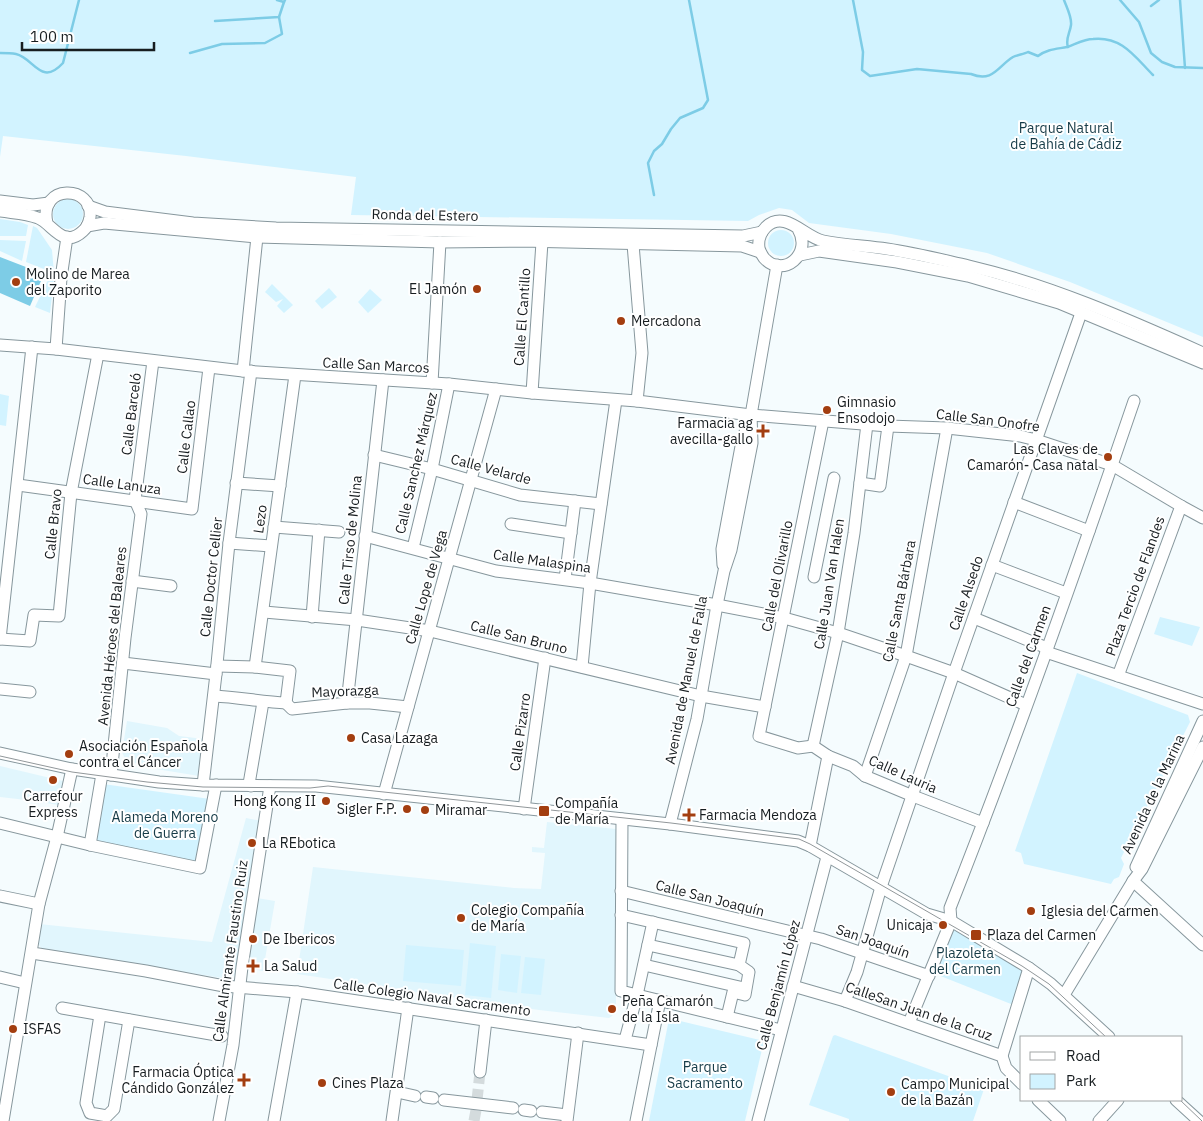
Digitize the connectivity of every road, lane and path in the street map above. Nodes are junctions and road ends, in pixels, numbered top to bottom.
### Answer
1 (0, 201) edge
2 (49, 203) junction
3 (88, 206) junction
4 (0, 211) edge
5 (47, 223) junction
6 (87, 226) junction
7 (798, 229) junction
8 (762, 232) junction
9 (67, 237) junction
10 (257, 237) junction
11 (440, 242) junction
12 (542, 242) junction
13 (632, 244) junction
14 (760, 252) junction
15 (800, 254) junction
16 (777, 265) junction
17 (1081, 313) junction
18 (0, 345) edge
19 (32, 347) junction
20 (56, 349) junction
21 (1203, 353) edge
22 (98, 354) junction
23 (153, 361) junction
24 (1203, 363) edge
25 (209, 368) junction
26 (247, 371) junction
27 (295, 375) junction
28 (383, 380) junction
29 (432, 383) junction
30 (449, 384) junction
31 (496, 388) junction
32 (532, 394) junction
33 (616, 400) junction
34 (1134, 401) dead end
35 (637, 402) junction
36 (751, 415) junction
37 (823, 422) junction
38 (867, 424) junction
39 (888, 426) junction
40 (947, 428) junction
41 (1036, 440) junction
42 (374, 455) junction
43 (1112, 465) junction
44 (432, 469) junction
45 (834, 478) dead end
46 (472, 480) junction
47 (236, 483) junction
48 (860, 483) junction
49 (18, 485) junction
50 (280, 486) junction
51 (71, 493) junction
52 (135, 500) junction
53 (575, 501) junction
54 (1014, 502) junction
55 (601, 504) junction
56 (806, 506) junction
57 (1181, 506) junction
58 (192, 509) joint
59 (827, 510) junction
60 (1203, 518) edge
61 (511, 524) dead end
62 (274, 527) junction
63 (319, 530) junction
64 (1089, 531) junction
65 (338, 532) dead end
66 (570, 533) junction
67 (365, 536) junction
68 (229, 543) junction
69 (272, 546) junction
70 (413, 548) junction
71 (450, 558) junction
72 (992, 565) junction
73 (814, 576) dead end
74 (565, 580) junction
75 (132, 581) junction
76 (590, 583) junction
77 (171, 586) dead end
78 (1066, 593) junction
79 (717, 604) junction
80 (264, 612) junction
81 (312, 617) junction
82 (784, 618) junction
83 (974, 618) junction
84 (357, 620) junction
85 (430, 631) junction
86 (838, 633) junction
87 (0, 639) edge
88 (1046, 650) junction
89 (906, 656) junction
90 (546, 658) junction
91 (123, 663) junction
92 (255, 667) junction
93 (582, 667) junction
94 (217, 670) junction
95 (954, 673) junction
96 (1118, 676) junction
97 (0, 689) edge
98 (30, 692) dead end
99 (214, 696) junction
100 (701, 696) junction
101 (263, 702) junction
102 (347, 703) junction
103 (286, 704) junction
104 (1203, 704) edge
105 (1026, 705) junction
106 (408, 707) junction
107 (765, 707) junction
108 (1203, 721) edge
109 (813, 746) junction
110 (1203, 747) edge
111 (0, 752) edge
112 (828, 756) junction
113 (72, 769) junction
114 (107, 775) junction
115 (865, 776) junction
116 (203, 785) junction
117 (216, 785) junction
118 (251, 786) junction
119 (270, 786) junction
120 (384, 794) junction
121 (913, 796) junction
122 (524, 809) junction
123 (622, 819) junction
124 (0, 823) edge
125 (984, 823) junction
126 (670, 824) junction
127 (57, 837) junction
128 (90, 845) junction
129 (810, 846) junction
130 (827, 857) junction
131 (1133, 881) junction
132 (882, 886) junction
133 (621, 891) junction
134 (0, 896) edge
135 (40, 904) junction
136 (714, 914) junction
137 (621, 915) junction
138 (951, 921) junction
139 (653, 922) junction
140 (710, 934) junction
141 (807, 936) junction
142 (1203, 944) edge
143 (648, 945) junction
144 (32, 953) junction
145 (862, 953) junction
146 (644, 965) junction
147 (740, 965) junction
148 (1029, 968) junction
149 (928, 976) junction
150 (0, 977) edge
151 (25, 983) junction
152 (240, 986) junction
153 (793, 986) junction
154 (746, 988) junction
155 (298, 992) junction
156 (637, 995) junction
157 (1064, 995) junction
158 (660, 1000) junction
159 (845, 1001) junction
160 (62, 1008) dead end
161 (408, 1008) junction
162 (100, 1015) junction
163 (727, 1017) junction
164 (129, 1020) junction
165 (486, 1020) junction
166 (909, 1023) junction
167 (781, 1030) junction
168 (578, 1033) junction
169 (222, 1036) dead end
170 (1109, 1036) edge
171 (624, 1040) junction
172 (651, 1044) junction
173 (1002, 1056) junction
174 (480, 1070) tunnel mouth
175 (1020, 1082) edge
176 (397, 1092) junction
177 (1039, 1101) edge
178 (1117, 1101) edge
179 (1177, 1101) edge
180 (567, 1118) edge
181 (1190, 1118) edge
182 (3, 1121) edge
183 (219, 1121) edge
184 (274, 1121) edge
185 (392, 1121) edge
186 (636, 1121) edge
187 (758, 1121) edge
188 (1060, 1121) edge
189 (1099, 1121) edge

1 - 2 street
2 - 3 street
2 - 5 street
3 - 6 street
3 - 8 street, Ronda del Estero
4 - 5 street
5 - 9 street
6 - 9 street
6 - 10 street, Ronda del Estero
7 - 8 street
7 - 15 street
7 - 21 street
8 - 14 street
9 - 20 street
10 - 11 street, Ronda del Estero
10 - 26 street, Calle Doctor Cellier
11 - 12 street, Ronda del Estero
11 - 29 street
12 - 13 street, Ronda del Estero
12 - 32 street, Calle El Cantillo
13 - 14 street, Ronda del Estero
13 - 35 street
14 - 16 street
15 - 16 street
15 - 17 street
16 - 36 street, Avenida de Manuel de Falla
17 - 24 street
17 - 41 street, Calle Alsedo
18 - 19 street, Calle San Marcos
19 - 20 street, Calle San Marcos
19 - 49 street
20 - 22 street, Calle San Marcos
22 - 23 street, Calle San Marcos
22 - 51 street, Calle Bravo
23 - 25 street, Calle San Marcos
23 - 52 street, Calle Barceló
25 - 26 street, Calle San Marcos
25 - 58 street, Calle Callao
26 - 27 street, Calle San Marcos
26 - 47 street, Calle Doctor Cellier
27 - 28 street, Calle San Marcos
27 - 50 street, Lezo
28 - 29 street, Calle San Marcos
28 - 42 street, Calle Tirso de Molina
29 - 30 street, Calle San Marcos
30 - 31 street, Calle San Marcos
30 - 44 street, Calle Sanchez Márquez
31 - 32 street, Calle San Marcos
31 - 46 street, Calle Lope de Vega
32 - 33 street, Calle San Marcos
33 - 35 street, Calle San Marcos
33 - 55 street
34 - 43 street, Calle del Carmen
35 - 36 street, Calle San Marcos
36 - 37 street, Calle San Onofre
36 - 79 street, Avenida de Manuel de Falla
37 - 38 street, Calle San Onofre
37 - 56 street, Calle del Olivarillo
38 - 39 street, Calle San Onofre
38 - 48 street, Calle Juan Van Halen
39 - 40 street, Calle San Onofre
39 - 48 street
40 - 41 street, Calle San Onofre
40 - 89 street, Calle Santa Bárbara
41 - 43 street, Calle San Onofre
41 - 54 street, Calle Alsedo
42 - 44 street, Calle Velarde
42 - 67 street, Calle Tirso de Molina
43 - 57 street, Calle San Onofre
43 - 64 street, Calle del Carmen
44 - 46 street, Calle Velarde
44 - 70 street, Calle Sanchez Márquez
45 - 59 street
46 - 53 street, Calle Velarde
46 - 71 street, Calle Lope de Vega
47 - 50 street
47 - 68 street, Calle Doctor Cellier
48 - 86 street, Calle Juan Van Halen
49 - 51 street, Calle Lanuza
49 - 87 street
50 - 62 street, Lezo
51 - 52 street, Calle Lanuza
51 - 87 street, Calle Bravo
52 - 58 street, Calle Lanuza
52 - 75 street, Avenida Héroes del Baleares
53 - 55 street, Calle Velarde
53 - 66 street
54 - 64 street
54 - 72 street, Calle Alsedo
55 - 76 street
56 - 59 street
56 - 82 street, Calle del Olivarillo
57 - 60 street, Calle San Onofre
57 - 96 street, Plaza Tercio de Flandes
59 - 73 street
61 - 66 street
62 - 63 street
62 - 69 street, Lezo
63 - 65 street
63 - 81 street
64 - 78 street, Calle del Carmen
66 - 74 street
67 - 70 street, Calle Malaspina
67 - 84 street, Calle Tirso de Molina
68 - 69 street
68 - 94 street, Calle Doctor Cellier
69 - 80 street, Lezo
70 - 71 street, Calle Malaspina
71 - 74 street, Calle Malaspina
71 - 85 street, Calle Lope de Vega
72 - 78 street
72 - 83 street, Calle Alsedo
74 - 76 street, Calle Malaspina
75 - 77 street
75 - 91 street, Avenida Héroes del Baleares
76 - 79 street, Calle Malaspina
76 - 93 street
78 - 88 street, Calle del Carmen
79 - 82 street, Calle Malaspina
79 - 100 street, Avenida de Manuel de Falla
80 - 81 street, Calle San Bruno
80 - 92 street, Lezo
81 - 84 street, Calle San Bruno
82 - 86 street, Calle Malaspina
82 - 107 street, Calle del Olivarillo
83 - 88 street
83 - 95 street, Calle Alsedo
84 - 85 street, Calle San Bruno
84 - 102 street, Calle Tirso de Molina
85 - 90 street, Calle San Bruno
85 - 106 street, Calle Lope de Vega
86 - 89 street, Calle Malaspina
86 - 109 street, Calle Juan Van Halen
88 - 96 street
88 - 105 street, Calle del Carmen
89 - 95 street, Calle Malaspina
89 - 115 street, Calle Santa Bárbara
90 - 93 street, Calle San Bruno
90 - 122 street, Calle Pizarro
91 - 94 street
91 - 114 street, Avenida Héroes del Baleares
92 - 94 street
92 - 103 street
93 - 100 street, Calle San Bruno
94 - 99 street, Calle Doctor Cellier
95 - 105 street, Calle Malaspina
95 - 121 street, Calle Alsedo
96 - 104 street
97 - 98 street
99 - 101 street, Mayorazga
99 - 116 street, Calle Doctor Cellier
100 - 107 street, Calle San Bruno
100 - 126 street, Avenida de Manuel de Falla
101 - 103 street, Mayorazga
101 - 118 street
102 - 103 street, Mayorazga
102 - 106 street, Mayorazga
105 - 125 street, Calle del Carmen
106 - 120 street, Calle Lope de Vega
107 - 109 street, Calle del Olivarillo
108 - 131 street, Avenida de la Marina
109 - 112 street, Calle Lauria
110 - 131 street, Avenida de la Marina
111 - 113 street
112 - 115 street, Calle Lauria
112 - 129 street
113 - 114 street
113 - 127 street
114 - 116 street
114 - 128 street, Avenida Héroes del Baleares
115 - 121 street, Calle Lauria
116 - 117 street
117 - 118 street
117 - 128 street
118 - 119 street
119 - 120 street
119 - 152 street, Calle Almirante Faustino Ruiz
120 - 122 street
121 - 125 street, Calle Lauria
121 - 132 street, Calle Alsedo
122 - 123 street
123 - 126 street
123 - 133 street
124 - 127 street
125 - 138 street, Calle del Carmen
126 - 129 street
127 - 128 street
127 - 135 street
129 - 130 street
130 - 132 street
130 - 141 street, Calle Benjamín López
131 - 142 street
131 - 157 street, Avenida de la Marina
132 - 138 street
132 - 145 street, Calle Alsedo
133 - 136 street, Calle San Joaquín
133 - 137 street
134 - 135 street
135 - 144 street
136 - 140 street
136 - 141 street, Calle San Joaquín
137 - 139 street
137 - 156 street
138 - 148 street
138 - 149 street, Calle del Carmen
139 - 140 street
139 - 143 street
140 - 147 street
141 - 145 street, San Joaquín
141 - 153 street, Calle Benjamín López
143 - 146 street
143 - 147 street
144 - 151 street
144 - 152 street, Calle Colegio Naval Sacramento
145 - 149 street, San Joaquín
145 - 159 street, Calle Alsedo
146 - 154 street
146 - 156 street
147 - 154 street
148 - 157 street
148 - 173 street
149 - 166 street, Calle del Carmen
150 - 151 street
151 - 182 street
152 - 155 street, Calle Colegio Naval Sacramento
152 - 183 street, Calle Almirante Faustino Ruiz
153 - 159 street, CalleSan Juan de la Cruz
153 - 167 street, Calle Benjamín López
154 - 163 street
155 - 161 street, Calle Colegio Naval Sacramento
155 - 184 street
156 - 158 street
156 - 171 street
157 - 170 street
158 - 163 street
158 - 172 street
159 - 166 street, CalleSan Juan de la Cruz
160 - 162 street
161 - 165 street, Calle Colegio Naval Sacramento
161 - 176 street
162 - 164 street
162 - 164 street
163 - 167 street
164 - 169 street
165 - 168 street, Calle Colegio Naval Sacramento
165 - 174 street
166 - 173 street, CalleSan Juan de la Cruz
167 - 187 street, Calle Benjamín López
168 - 171 street, Calle Colegio Naval Sacramento
168 - 180 street
171 - 172 street, Calle Colegio Naval Sacramento
172 - 186 street
173 - 175 street, CalleSan Juan de la Cruz
176 - 180 street
176 - 185 street
177 - 188 street
178 - 189 street
179 - 181 street

